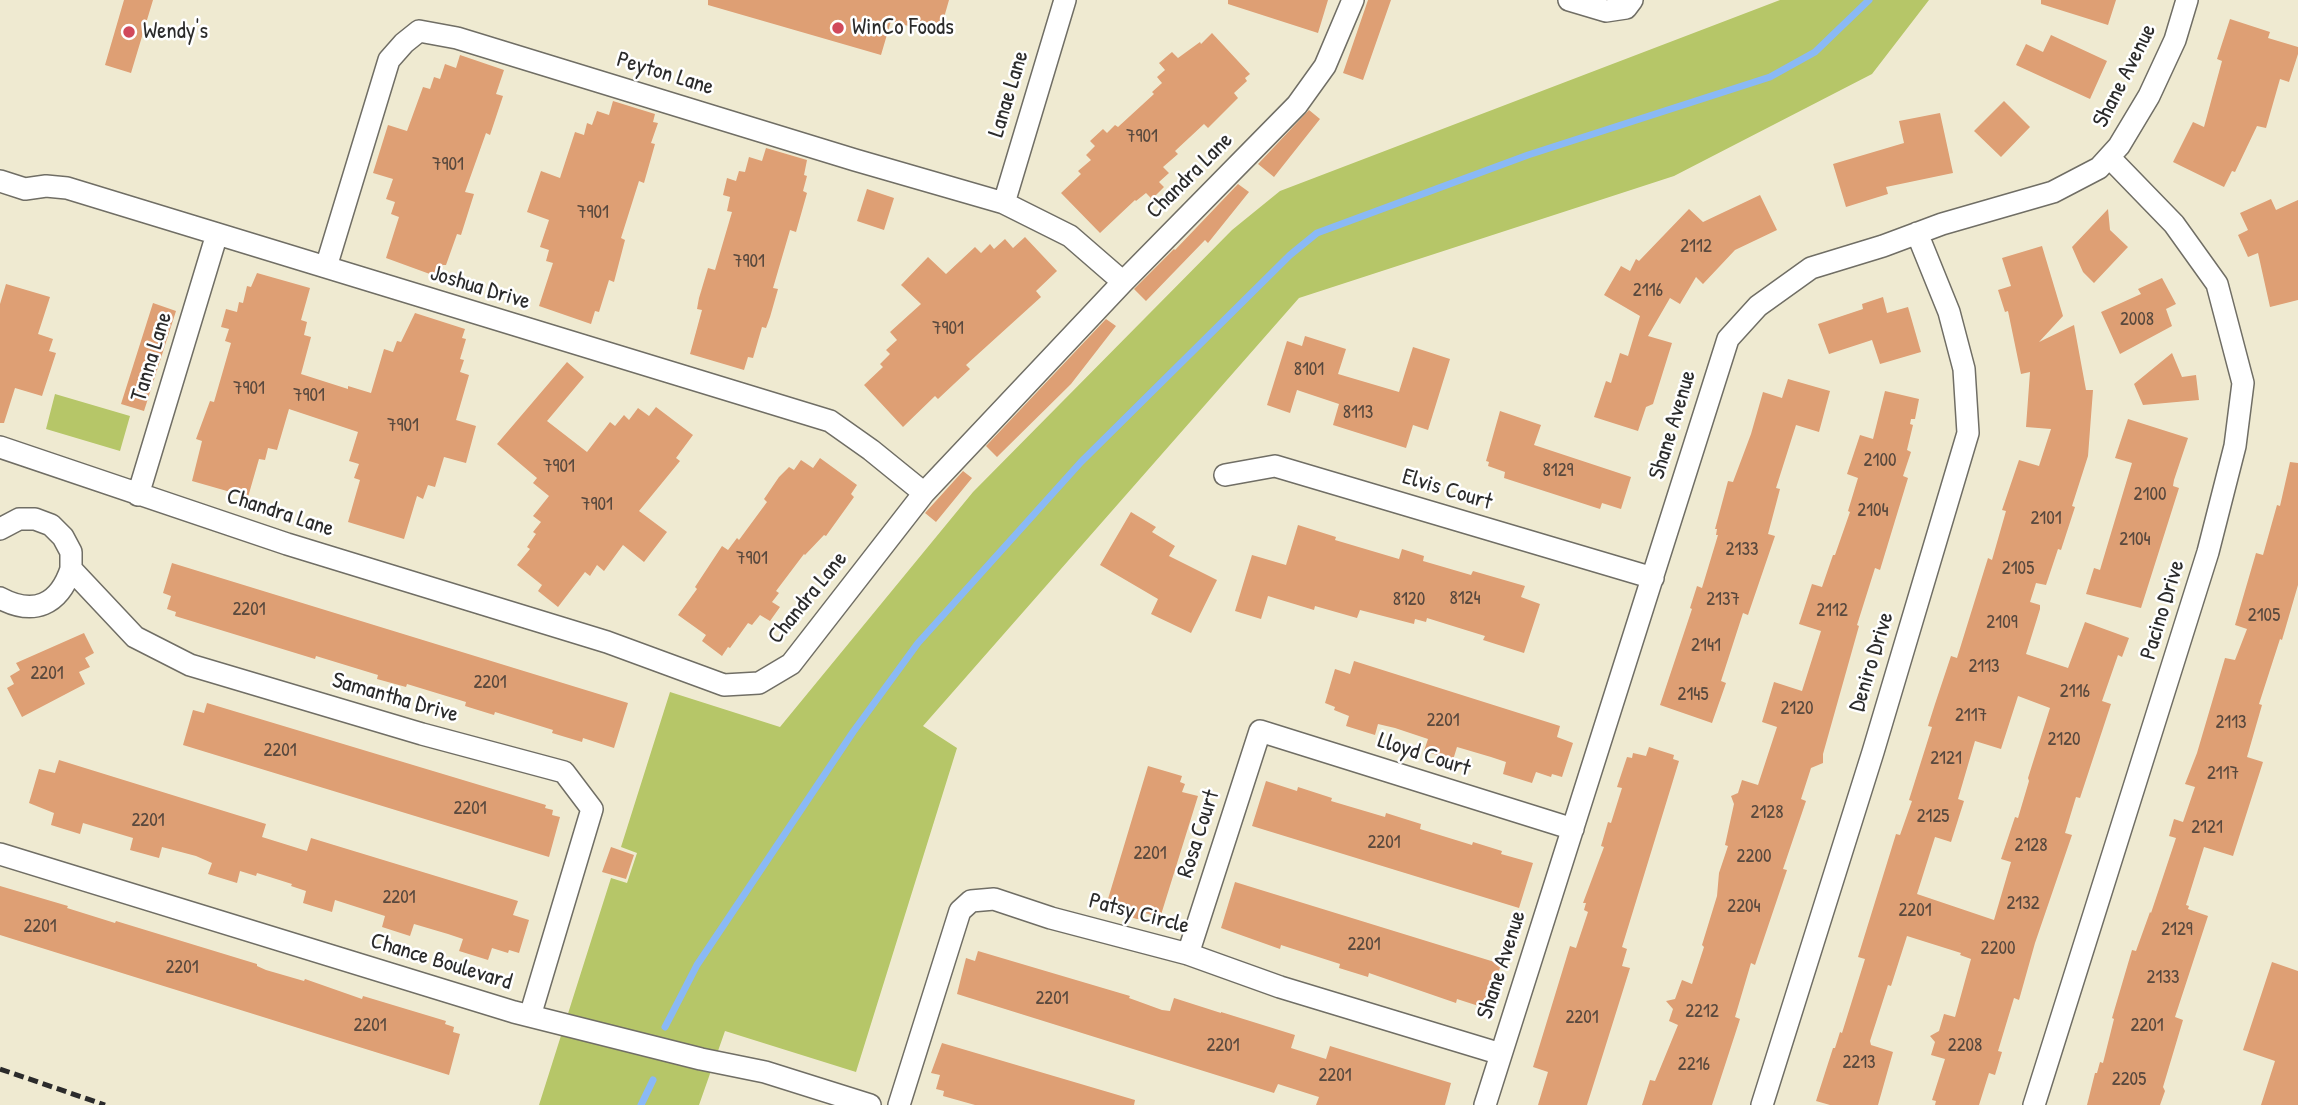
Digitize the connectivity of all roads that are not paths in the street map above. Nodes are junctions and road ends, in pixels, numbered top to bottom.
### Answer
1 (1065, 0) edge
2 (1353, 0) edge
3 (1569, 0) edge
4 (1632, 0) edge
5 (2187, 0) edge
6 (2109, 157) junction
7 (0, 181) edge
8 (1004, 203) junction
9 (1917, 233) junction
10 (217, 234) junction
11 (326, 267) junction
12 (1124, 282) junction
13 (0, 447) edge
14 (1225, 475) dead end
15 (924, 493) junction
16 (138, 495) junction
17 (6, 520) edge
18 (71, 569) junction
19 (1653, 578) junction
20 (5, 607) edge
21 (1260, 731) joint
22 (1573, 829) junction
23 (0, 853) edge
24 (1188, 954) junction
25 (530, 1016) junction
26 (1501, 1054) junction
27 (870, 1105) edge
28 (899, 1105) edge
29 (1485, 1105) edge
30 (1762, 1105) edge
31 (2034, 1105) edge

1 - 8 street, Lanae Lane
2 - 12 street, Chandra Lane
3 - 4 street
5 - 6 street, Shane Avenue
6 - 9 street, Shane Avenue
6 - 31 street, Pacino Drive
7 - 10 street, Joshua Drive
8 - 11 street, Peyton Lane
8 - 12 street, Peyton Lane
9 - 19 street, Shane Avenue
9 - 30 street, Deniro Drive
10 - 11 street, Joshua Drive
10 - 16 street, Tanna Lane
11 - 15 street, Joshua Drive
12 - 15 street, Chandra Lane
13 - 16 street, Chandra Lane
14 - 19 street, Elvis Court
15 - 16 street, Chandra Lane
17 - 18 street, Samantha Drive
18 - 20 street
18 - 25 street, Samantha Drive
19 - 22 street, Shane Avenue
21 - 22 street, Lloyd Court
21 - 24 street, Rosa Court
22 - 26 street, Shane Avenue
23 - 25 street, Chance Boulevard
24 - 26 street, Patsy Circle
24 - 28 street, Patsy Circle
25 - 27 street, Chance Boulevard
26 - 29 street, Shane Avenue

